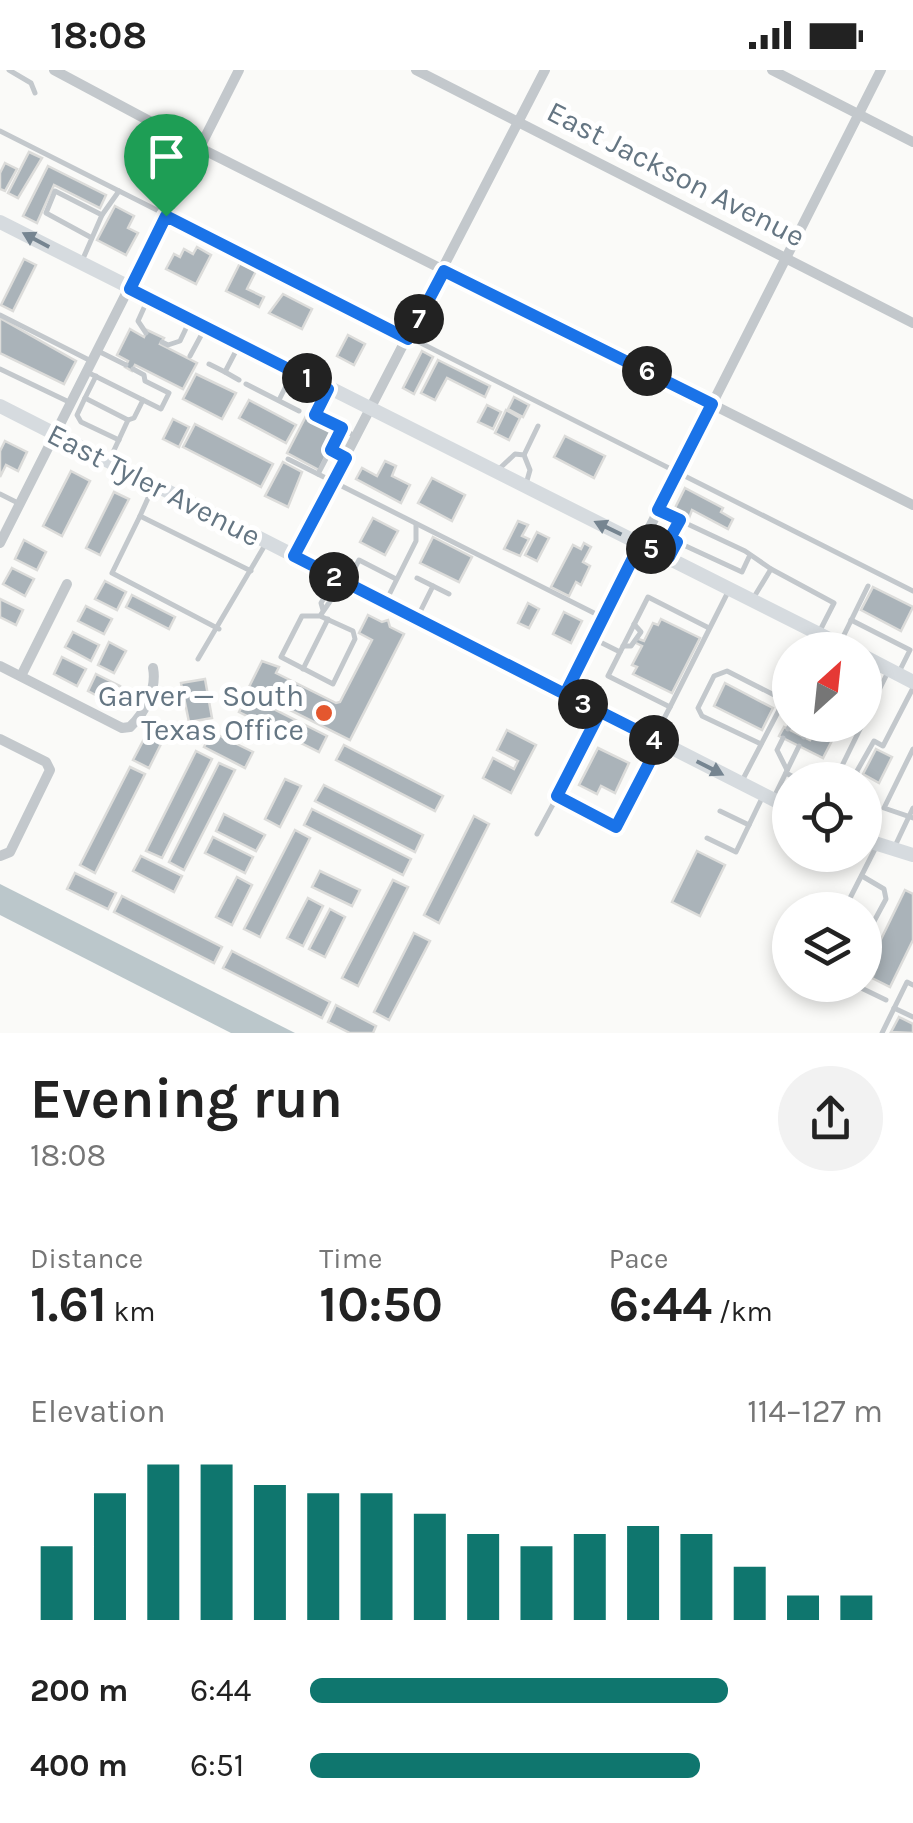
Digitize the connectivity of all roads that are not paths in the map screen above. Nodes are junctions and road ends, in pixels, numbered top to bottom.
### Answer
1 (9, 70) edge
2 (54, 70) edge
3 (239, 70) edge
4 (416, 70) edge
5 (544, 70) edge
6 (772, 70) edge
7 (880, 70) edge
8 (35, 93) dead end
9 (858, 114) junction
10 (519, 122) junction
11 (0, 131) edge
12 (913, 142) edge
13 (200, 148) junction
14 (119, 191) junction
15 (102, 216) junction
16 (166, 216) junction
17 (0, 222) edge
18 (92, 238) junction
19 (785, 258) junction
20 (81, 264) junction
21 (444, 271) junction
22 (130, 289) junction
23 (148, 298) junction
24 (0, 315) edge
25 (190, 320) junction
26 (913, 323) edge
27 (205, 327) junction
28 (146, 333) dead end
29 (408, 339) junction
30 (162, 342) dead end
31 (239, 344) junction
32 (98, 351) junction
33 (190, 356) dead end
34 (209, 364) dead end
35 (126, 366) dead end
36 (0, 369) edge
37 (133, 369) dead end
38 (92, 370) junction
39 (224, 372) junction
40 (294, 372) junction
41 (239, 380) dead end
42 (246, 384) dead end
43 (328, 389) junction
44 (86, 398) junction
45 (143, 400) junction
46 (279, 400) junction
47 (72, 403) junction
48 (712, 404) junction
49 (0, 406) edge
50 (299, 411) dead end
51 (371, 411) junction
52 (128, 420) junction
53 (538, 426) dead end
54 (342, 428) junction
55 (56, 434) junction
56 (358, 437) junction
57 (118, 440) junction
58 (331, 450) junction
59 (524, 454) junction
60 (346, 458) junction
61 (288, 459) dead end
62 (108, 461) junction
63 (314, 471) junction
64 (496, 472) junction
65 (676, 474) junction
66 (333, 482) junction
67 (155, 485) junction
68 (525, 487) junction
69 (0, 494) edge
70 (20, 504) junction
71 (913, 505) edge
72 (658, 510) junction
73 (140, 516) junction
74 (680, 520) junction
75 (416, 524) junction
76 (267, 542) junction
77 (677, 542) junction
78 (0, 543) edge
79 (640, 544) junction
80 (294, 556) junction
81 (669, 557) junction
82 (749, 557) junction
83 (727, 564) junction
84 (771, 569) junction
85 (251, 571) junction
86 (417, 578) dead end
87 (396, 579) junction
88 (67, 584) dead end
89 (338, 584) junction
90 (725, 584) junction
91 (434, 586) junction
92 (868, 586) dead end
93 (913, 591) edge
94 (450, 594) dead end
95 (752, 599) junction
96 (385, 602) junction
97 (322, 613) junction
98 (604, 618) junction
99 (328, 619) junction
100 (416, 619) junction
101 (851, 620) junction
102 (709, 628) junction
103 (219, 629) junction
104 (816, 632) edge
105 (819, 632) edge
106 (849, 632) edge
107 (593, 638) junction
108 (911, 647) edge
109 (622, 649) junction
110 (198, 660) dead end
111 (0, 666) edge
112 (882, 666) edge
113 (154, 668) dead end
114 (304, 669) junction
115 (894, 672) junction
116 (20, 676) junction
117 (913, 685) edge
118 (882, 691) edge
119 (565, 694) junction
120 (772, 694) edge
121 (670, 707) junction
122 (600, 712) junction
123 (772, 723) edge
124 (0, 739) edge
125 (656, 741) junction
126 (761, 744) junction
127 (800, 746) dead end
128 (913, 750) edge
129 (791, 762) edge
130 (862, 762) edge
131 (741, 784) junction
132 (772, 791) edge
133 (557, 796) junction
134 (768, 797) junction
135 (772, 799) edge
136 (913, 808) edge
137 (720, 811) dead end
138 (911, 817) edge
139 (750, 825) junction
140 (537, 834) dead end
141 (707, 838) dead end
142 (882, 846) edge
143 (894, 850) junction
144 (913, 855) edge
145 (0, 856) edge
146 (863, 872) edge
147 (862, 876) junction
148 (853, 892) edge
149 (882, 906) edge
150 (913, 985) edge
151 (882, 998) edge
152 (886, 1000) dead end
153 (894, 1008) junction
154 (913, 1018) edge
155 (882, 1033) edge

1 - 8 lane
2 - 13 street
3 - 13 street
4 - 10 street, East Jackson Avenue
5 - 10 street
6 - 9 street
7 - 9 street
9 - 12 street
9 - 19 street
10 - 19 street, East Jackson Avenue
10 - 21 street
11 - 14 lane
13 - 16 street
13 - 21 street
14 - 15 lane
14 - 16 lane
15 - 18 lane
15 - 18 lane
16 - 22 street
16 - 29 lane
20 -> 17 main road
18 - 20 lane
19 - 26 street, East Jackson Avenue
19 - 48 street
20 - 22 main road
21 - 29 street
21 - 48 street
22 - 23 main road
22 - 32 street
23 - 25 main road
23 - 28 lane
24 - 38 lane
25 - 27 main road
25 - 30 lane
27 - 31 main road
27 - 33 lane
29 - 51 street
29 - 65 lane
31 - 39 lane
31 - 40 main road
32 - 35 lane
32 - 38 street
34 - 39 lane
36 - 47 lane
37 - 45 lane
38 - 44 lane
38 - 45 lane
38 - 47 street
39 - 41 lane
40 - 43 main road
40 - 46 lane
42 - 46 lane
43 - 51 main road
43 - 54 lane
44 - 52 lane
44 - 57 lane
45 - 52 lane
46 - 50 lane
47 - 55 street
48 - 65 street
48 - 71 street
49 - 55 main road, East Tyler Avenue
51 - 56 street
51 - 64 main road
52 - 57 lane
53 - 59 lane
54 - 56 lane
54 - 58 lane
55 - 62 main road, East Tyler Avenue
55 - 70 street
56 - 60 street
57 - 62 lane
58 - 60 lane
58 - 63 lane
59 - 64 lane
59 - 68 lane
60 - 66 street
61 - 63 lane
62 - 67 main road, East Tyler Avenue
63 - 66 lane
64 - 68 main road
65 - 72 street
65 - 93 lane
66 - 75 lane
66 - 80 street
67 - 73 lane
67 - 76 main road, East Tyler Avenue
79 -> 68 main road
69 - 70 lane
70 - 78 street
72 - 74 lane
72 - 79 street
73 - 85 lane
73 - 103 lane
74 - 77 lane
74 - 82 lane
75 - 87 lane
75 - 98 lane
76 - 80 main road, East Tyler Avenue
76 - 85 lane
77 - 81 lane
77 - 83 lane
79 - 81 main road
79 - 98 street
80 - 89 main road, East Tyler Avenue
81 - 90 main road
82 - 83 lane
82 - 84 lane
83 - 90 lane
84 - 95 lane
84 - 105 lane
85 - 103 lane
86 - 91 lane
87 - 89 lane
87 - 96 lane
88 - 116 street
89 - 96 main road, East Tyler Avenue
89 - 97 lane
90 - 95 main road
90 - 102 lane
91 - 94 lane
91 - 100 lane
92 - 101 lane
95 - 104 main road
96 - 100 main road, East Tyler Avenue
97 - 99 lane
97 - 114 lane
98 - 107 street
99 - 114 lane
99 - 114 lane
100 - 119 main road, East Tyler Avenue
101 - 106 lane
101 - 108 lane
102 - 109 lane
102 - 121 lane
103 - 110 lane
107 - 109 lane
107 - 119 street
108 - 115 lane
109 - 121 lane
111 - 116 street
112 - 115 main road
113 - 116 street
115 - 117 main road
115 - 118 lane
117 - 130 lane
119 - 122 main road, East Tyler Avenue
120 - 126 lane
121 - 125 lane
122 - 125 main road, East Tyler Avenue
122 - 133 lane
123 - 126 lane
124 - 145 street
125 -> 131 main road, East Tyler Avenue
125 - 133 lane
126 - 131 lane
127 - 129 lane
128 - 138 lane
131 - 134 main road, East Tyler Avenue
132 - 134 lane
133 - 140 lane
134 - 135 main road, East Tyler Avenue
134 - 139 lane
136 - 138 lane
137 - 139 lane
138 - 143 lane
139 - 141 lane
142 - 143 main road
143 - 144 main road
146 - 147 lane
147 - 148 lane
147 - 149 lane
150 - 153 lane
151 - 152 lane
153 - 154 lane
153 - 155 lane

